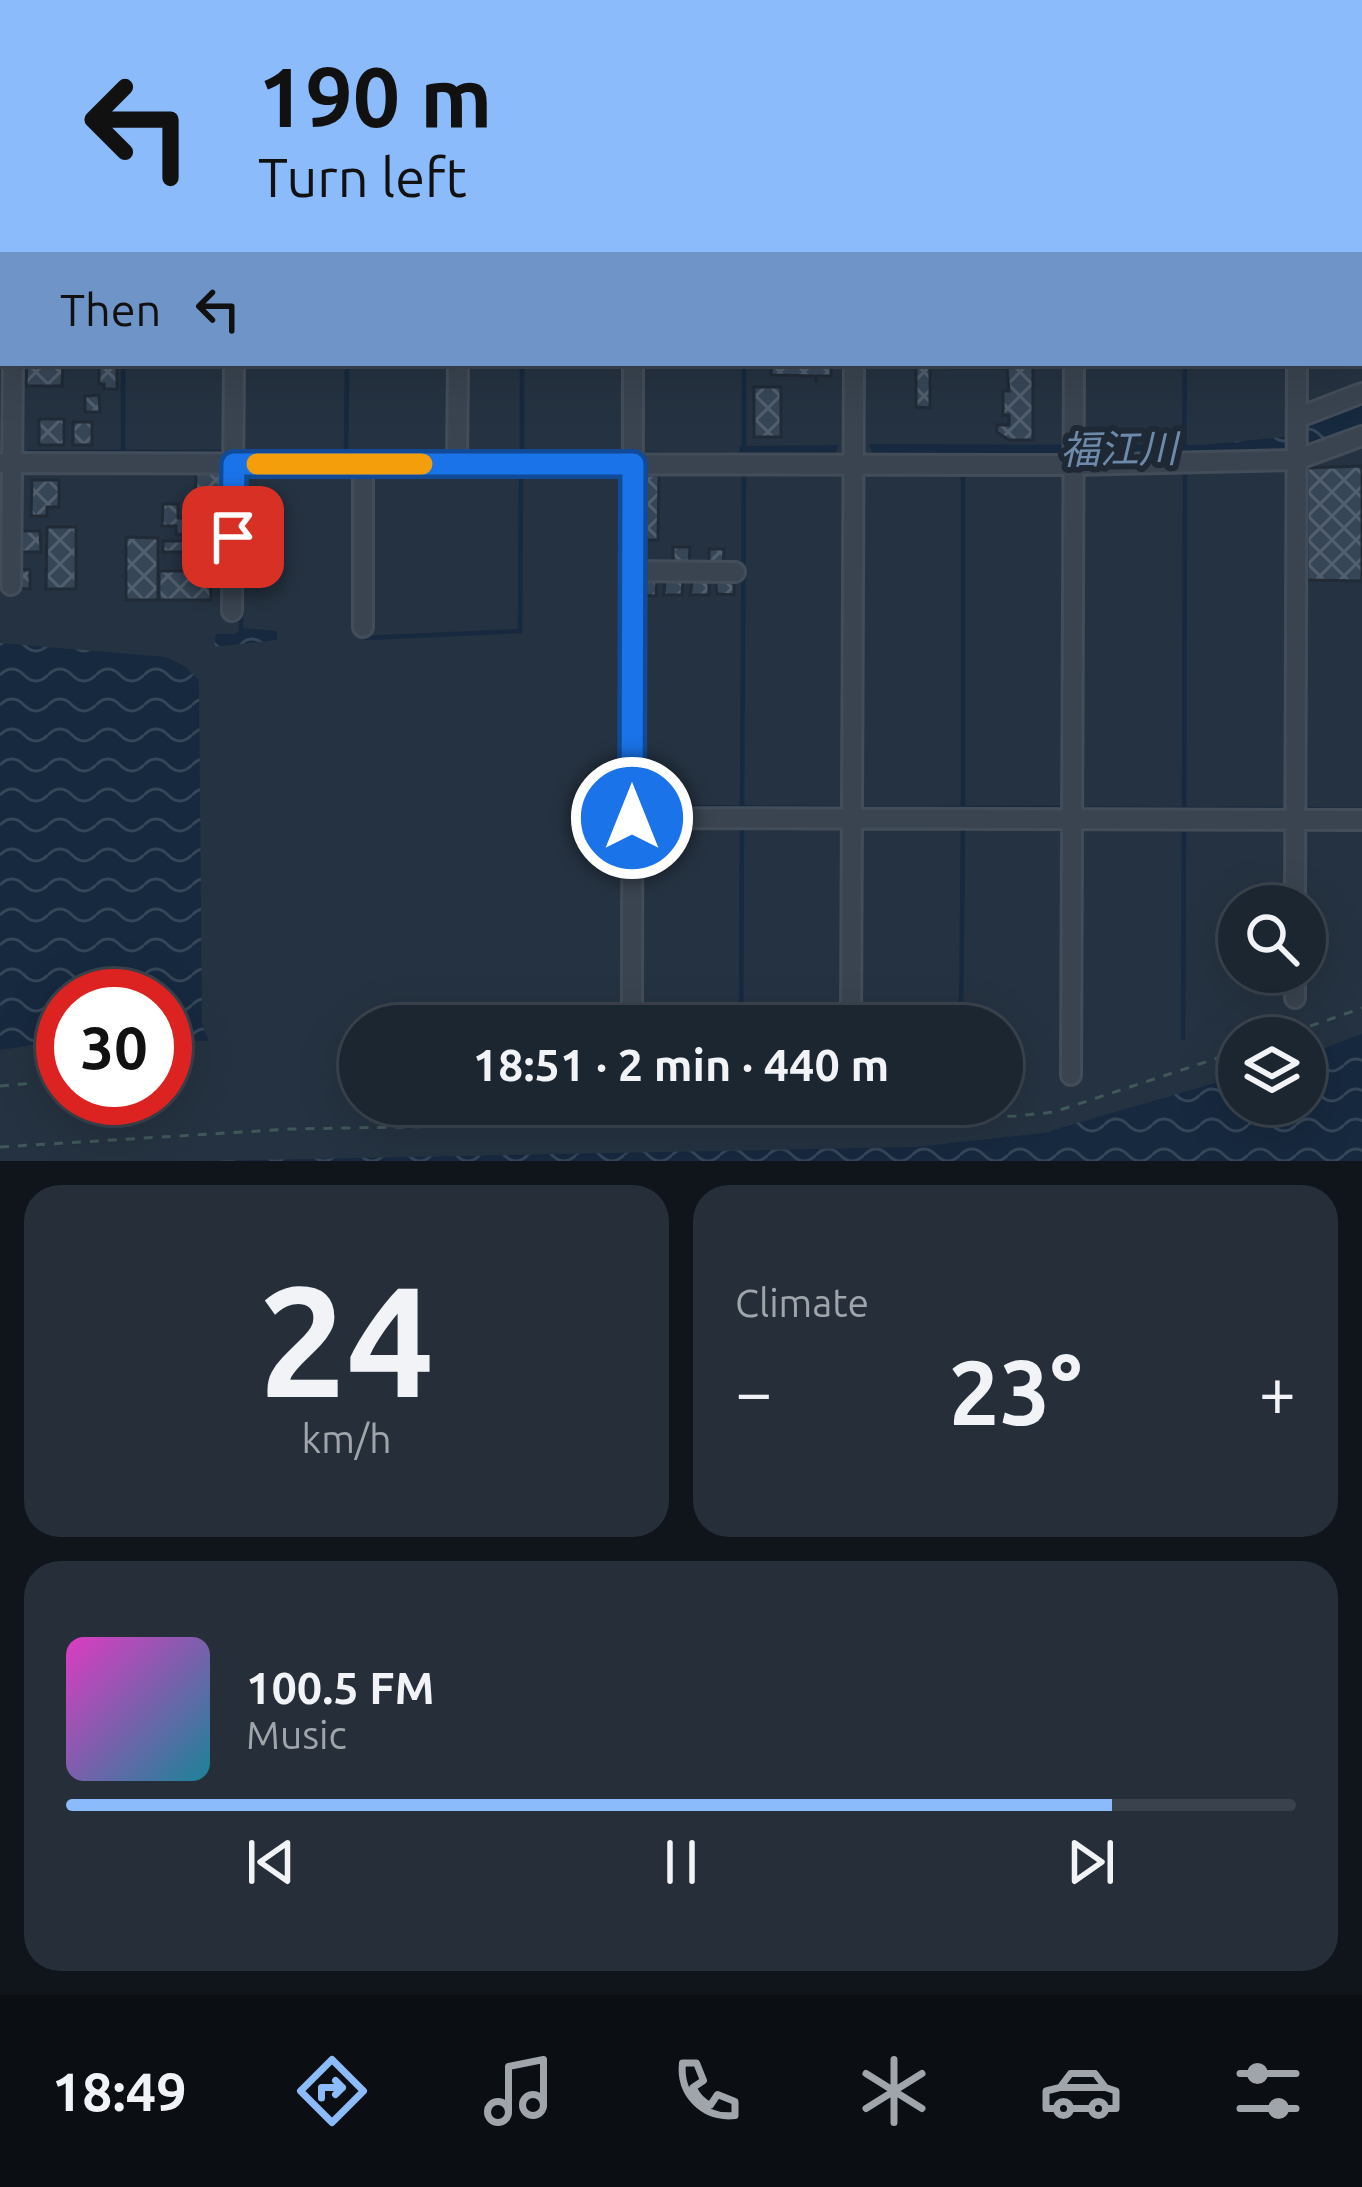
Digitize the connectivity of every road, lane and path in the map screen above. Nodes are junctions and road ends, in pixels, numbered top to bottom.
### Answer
1 (13, 366) edge
2 (234, 366) edge
3 (458, 366) edge
4 (633, 366) edge
5 (854, 366) edge
6 (1074, 366) edge
7 (1297, 366) edge
8 (1362, 393) edge
9 (1296, 421) junction
10 (1362, 436) edge
11 (1074, 457) junction
12 (1296, 457) junction
13 (6, 463) edge
14 (234, 464) junction
15 (363, 464) junction
16 (457, 464) junction
17 (633, 464) junction
18 (854, 464) junction
19 (632, 571) junction
20 (736, 572) dead end
21 (11, 585) dead end
22 (232, 611) dead end
23 (363, 627) dead end
24 (632, 818) junction
25 (851, 818) junction
26 (1073, 818) junction
27 (1296, 820) junction
28 (1362, 820) edge
29 (1295, 885) edge
30 (1295, 993) edge
31 (1295, 998) dead end
32 (632, 1005) edge
33 (851, 1005) edge
34 (1362, 1008) edge
35 (1326, 1021) edge
36 (1218, 1058) edge
37 (1071, 1075) dead end
38 (34, 1083) dead end
39 (0, 1085) edge
40 (0, 1147) edge

1 - 13 street
2 - 14 street
3 - 16 street
4 - 17 street
5 - 18 street
6 - 11 street
7 - 9 street
8 - 9 street
9 - 12 street
10 - 12 street
11 - 12 street
11 - 18 street
11 - 26 street
12 - 27 street
13 - 14 street
13 - 21 street
14 - 15 street
14 - 22 street
15 - 16 street
15 - 23 street
16 - 17 street
17 - 18 street
17 - 19 street
18 - 25 street
19 - 20 street
19 - 24 street
24 - 25 street
24 - 32 street
25 - 26 street
25 - 33 street
26 - 27 street
26 - 37 street
27 - 28 street
27 - 29 street
30 - 31 street
34 - 35 path
36 - 40 path
38 - 39 path

